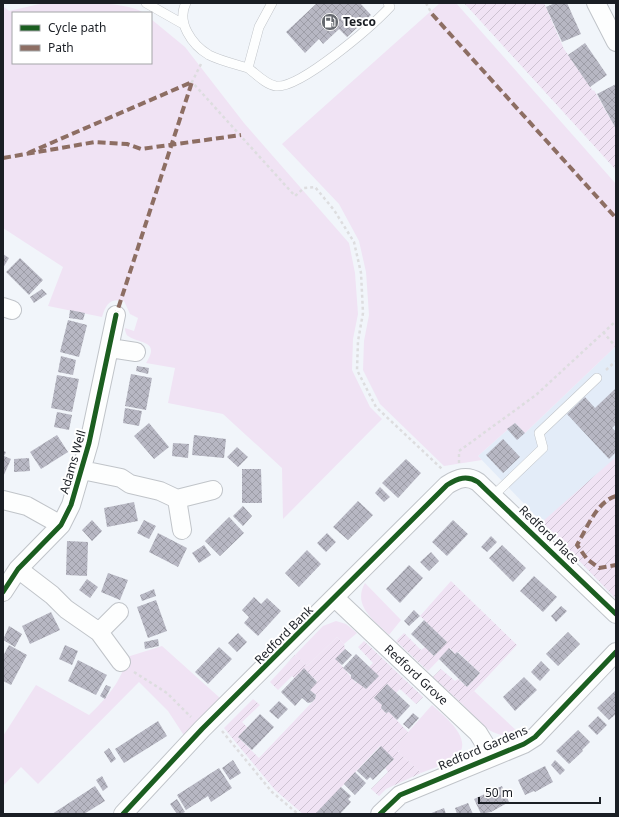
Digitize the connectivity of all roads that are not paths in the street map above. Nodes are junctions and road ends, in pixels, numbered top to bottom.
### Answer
1 (146, 3) edge
2 (186, 3) edge
3 (272, 3) edge
4 (388, 3) edge
5 (596, 3) edge
6 (183, 24) junction
7 (616, 42) edge
8 (248, 68) junction
9 (116, 315) dead end
10 (110, 348) junction
11 (136, 352) dead end
12 (597, 378) dead end
13 (82, 470) junction
14 (459, 479) joint
15 (213, 490) dead end
16 (494, 495) junction
17 (3, 500) edge
18 (177, 500) junction
19 (60, 525) junction
20 (182, 530) dead end
21 (18, 569) junction
22 (3, 592) edge
23 (334, 598) junction
24 (119, 612) dead end
25 (616, 614) edge
26 (99, 632) junction
27 (616, 652) edge
28 (121, 662) road end
29 (490, 758) junction
30 (123, 814) edge
31 (380, 814) edge

1 - 6 lane
2 - 6 lane
3 - 8 lane
4 - 8 lane
5 - 7 street
6 - 8 lane
9 - 10 street, Adams Well
10 - 11 street
10 - 13 street, Adams Well
12 - 16 lane
13 - 18 street, Adams Well
13 - 19 street, Adams Well
14 - 16 street, Redford Place
14 - 23 street, Redford Bank
15 - 18 street
16 - 25 street, Redford Place
17 - 19 street
18 - 20 street
19 - 21 street, Adams Well
21 - 22 street, Adams Well
21 - 26 street
23 - 29 street, Redford Grove
23 - 30 street, Redford Bank
24 - 26 street
26 - 28 street
27 - 29 street, Redford Gardens
29 - 31 street, Redford Gardens

